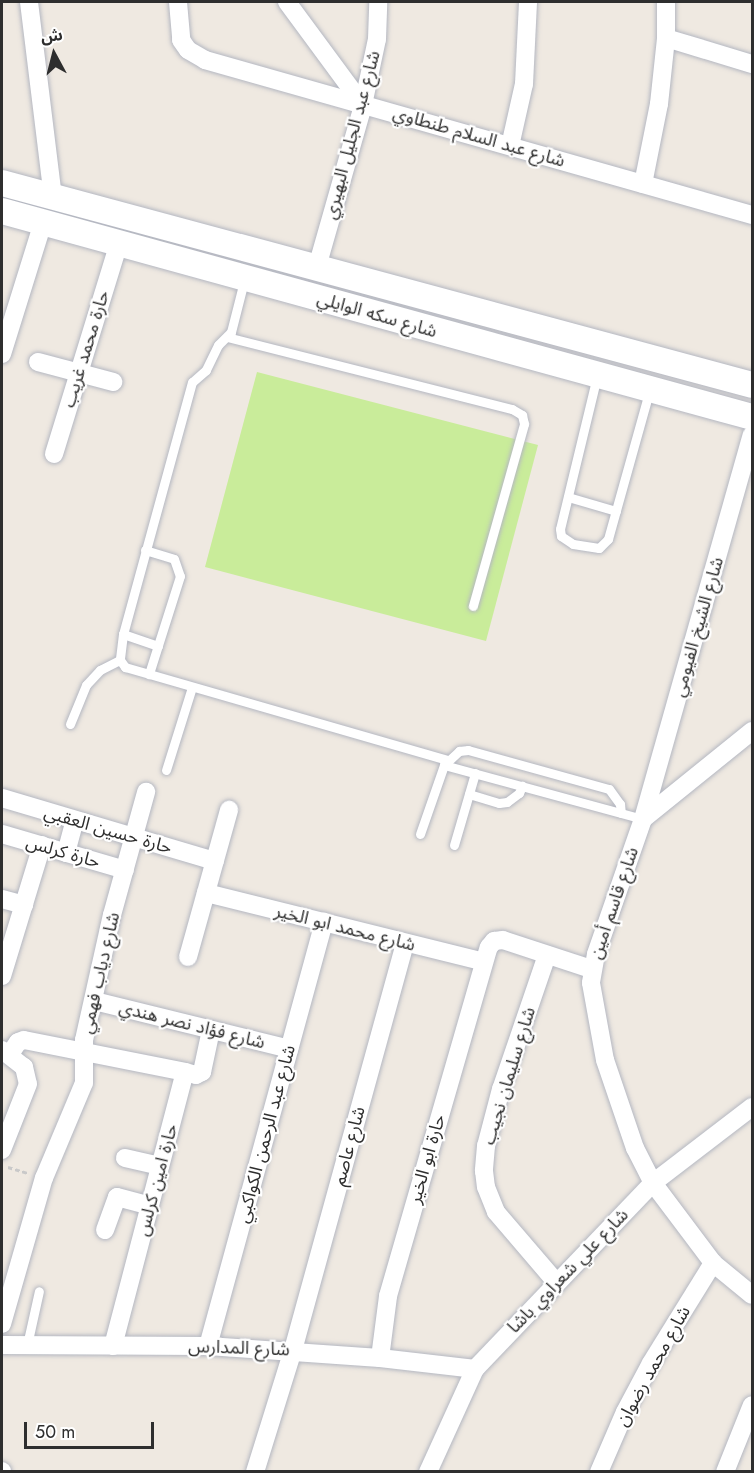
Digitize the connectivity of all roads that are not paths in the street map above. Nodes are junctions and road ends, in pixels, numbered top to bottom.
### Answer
1 (29, 2) edge
2 (178, 2) edge
3 (287, 2) edge
4 (378, 2) edge
5 (528, 2) edge
6 (666, 2) edge
7 (666, 38) junction
8 (753, 64) edge
9 (363, 105) junction
10 (510, 146) junction
11 (2, 183) edge
12 (643, 184) junction
13 (53, 197) junction
14 (753, 215) edge
15 (3, 217) edge
16 (43, 222) junction
17 (119, 243) junction
18 (317, 267) junction
19 (245, 278) junction
20 (227, 337) junction
21 (2, 354) edge
22 (38, 362) dead end
23 (79, 373) junction
24 (597, 376) junction
25 (113, 382) dead end
26 (753, 385) edge
27 (650, 390) junction
28 (753, 417) edge
29 (753, 435) edge
30 (54, 454) dead end
31 (568, 497) junction
32 (616, 511) junction
33 (145, 550) junction
34 (473, 606) dead end
35 (123, 634) junction
36 (158, 646) junction
37 (120, 660) junction
38 (149, 674) junction
39 (192, 687) junction
40 (70, 724) dead end
41 (753, 731) edge
42 (446, 763) junction
43 (166, 770) dead end
44 (475, 774) junction
45 (522, 786) junction
46 (146, 792) dead end
47 (469, 794) junction
48 (2, 798) edge
49 (229, 810) dead end
50 (621, 813) junction
51 (643, 819) junction
52 (75, 820) junction
53 (2, 834) edge
54 (420, 834) dead end
55 (134, 837) junction
56 (42, 845) junction
57 (454, 845) dead end
58 (66, 853) junction
59 (215, 861) junction
60 (125, 870) junction
61 (206, 893) junction
62 (2, 899) edge
63 (24, 905) junction
64 (324, 922) junction
65 (7, 942) edge
66 (405, 943) junction
67 (547, 955) junction
68 (188, 957) dead end
69 (484, 962) junction
70 (591, 969) junction
71 (2, 976) edge
72 (94, 1001) junction
73 (211, 1030) junction
74 (289, 1049) junction
75 (84, 1051) junction
76 (6, 1052) edge
77 (184, 1072) junction
78 (753, 1107) edge
79 (2, 1150) edge
80 (125, 1158) dead end
81 (160, 1166) junction
82 (653, 1183) junction
83 (150, 1206) junction
84 (105, 1230) dead end
85 (713, 1263) junction
86 (556, 1282) junction
87 (39, 1291) dead end
88 (753, 1294) edge
89 (2, 1324) edge
90 (2, 1345) edge
91 (27, 1345) junction
92 (208, 1346) junction
93 (113, 1347) junction
94 (293, 1350) junction
95 (380, 1358) junction
96 (475, 1369) junction
97 (753, 1405) edge
98 (255, 1472) edge
99 (428, 1472) edge
100 (599, 1472) edge
101 (724, 1472) edge

1 - 13 street
2 - 9 street, شارع عبد السلام طنطاوي
3 - 9 street
4 - 9 street, شارع عبد الجليل البهيري
5 - 10 street
6 - 7 street
7 - 8 street
7 - 12 street
9 - 10 street, شارع عبد السلام طنطاوي
9 - 18 street, شارع عبد الجليل البهيري
10 - 12 street, شارع عبد السلام طنطاوي
11 - 13 main road, شارع سكه الوايلي
12 - 14 street, شارع عبد السلام طنطاوي
13 - 18 main road, شارع سكه الوايلي
15 - 16 main road, شارع سكه الوايلي
16 - 17 main road, شارع سكه الوايلي
16 - 21 street
17 - 19 main road, شارع سكه الوايلي
17 - 23 street, حارة محمد غريب
18 - 26 main road, شارع سكه الوايلي
19 - 20 lane
19 - 24 main road, شارع سكه الوايلي
20 - 33 lane
20 - 34 lane
22 - 23 street
23 - 25 street
23 - 30 street, حارة محمد غريب
24 - 27 main road, شارع سكه الوايلي
24 - 31 lane
27 - 28 main road, شارع سكه الوايلي
27 - 32 lane
29 - 51 street, شارع الشيخ الفيومي
31 - 32 lane
31 - 32 lane
33 - 35 lane
33 - 36 lane
35 - 36 lane
35 - 37 lane
36 - 38 lane
37 - 38 lane
37 - 40 lane
38 - 39 lane
39 - 42 lane
39 - 43 lane
41 - 51 street
42 - 44 lane
42 - 50 lane
42 - 54 lane
44 - 45 lane
44 - 47 lane
45 - 47 lane
45 - 50 lane
46 - 55 street, شارع دياب فهمي
47 - 57 lane
48 - 52 street, حارة حسين العقبي
49 - 59 street
50 - 51 lane
51 - 70 street, شارع قاسم أمين
52 - 55 street, حارة حسين العقبي
52 - 58 street
53 - 56 street, حارة كرلس
55 - 59 street, حارة حسين العقبي
55 - 60 street, شارع دياب فهمي
56 - 58 street, حارة كرلس
56 - 63 street
58 - 60 street, حارة كرلس
59 - 61 street
60 - 72 street, شارع دياب فهمي
61 - 64 street, شارع محمد ابو الخير
61 - 68 street
62 - 63 street
63 - 65 street
64 - 66 street, شارع محمد ابو الخير
64 - 74 street, شارع عبد الرحمن الكواكبي
65 - 71 street
66 - 69 street, شارع محمد ابو الخير
66 - 94 street, شارع عاصم
67 - 69 street
67 - 70 street
67 - 86 street, شارع سليمان نجيب
69 - 95 street, حارة ابو الخير
70 - 82 street, شارع قاسم أمين
72 - 73 street, شارع فؤاد نصر هندي
72 - 75 street, شارع دياب فهمي
73 - 74 street, شارع فؤاد نصر هندي
73 - 77 street
74 - 92 street, شارع عبد الرحمن الكواكبي
75 - 76 street
75 - 77 street
75 - 89 street, شارع دياب فهمي
76 - 79 street
77 - 81 street, حارة امين كرلس
78 - 82 street, شارع علي شعراوي باشا
80 - 81 street
81 - 83 street, حارة امين كرلس
82 - 85 street, شارع قاسم أمين
82 - 86 street, شارع علي شعراوي باشا
83 - 84 street
83 - 93 street, حارة امين كرلس
85 - 88 street, شارع قاسم أمين
85 - 100 street, شارع محمد رضوان
86 - 96 street, شارع علي شعراوي باشا
87 - 91 lane
90 - 91 street, شارع المدارس
91 - 93 street, شارع المدارس
92 - 93 street, شارع المدارس
92 - 94 street, شارع المدارس
94 - 95 street, شارع المدارس
94 - 98 street, شارع عاصم
95 - 96 street, شارع المدارس
96 - 99 street, شارع علي شعراوي باشا
97 - 101 street

